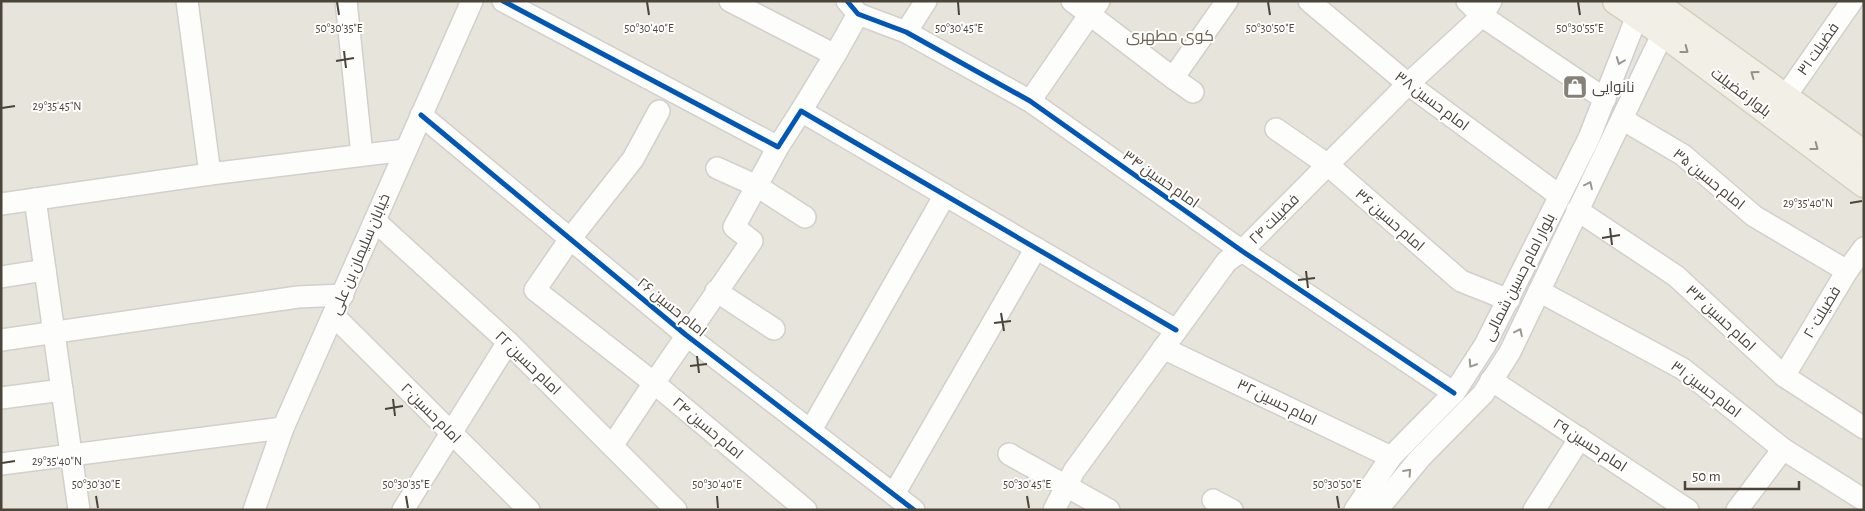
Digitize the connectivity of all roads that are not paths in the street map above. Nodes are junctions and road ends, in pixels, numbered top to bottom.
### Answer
1 (187, 1) edge
2 (346, 1) edge
3 (472, 1) edge
4 (503, 1) edge
5 (730, 1) edge
6 (926, 1) edge
7 (1072, 1) edge
8 (1227, 1) edge
9 (1309, 1) edge
10 (1616, 1) edge
11 (1852, 1) edge
12 (1480, 6) edge
13 (853, 8) edge
14 (1095, 8) edge
15 (1656, 11) edge
16 (906, 32) junction
17 (835, 55) junction
18 (1173, 78) junction
19 (1408, 84) junction
20 (1193, 92) dead end
21 (1785, 97) junction
22 (1605, 99) junction
23 (1030, 101) junction
24 (659, 111) dead end
25 (801, 111) junction
26 (421, 115) junction
27 (1622, 119) junction
28 (1276, 129) dead end
29 (778, 147) junction
30 (405, 150) junction
31 (1864, 154) edge
32 (362, 155) junction
33 (1328, 165) junction
34 (717, 168) dead end
35 (210, 174) junction
36 (1864, 184) edge
37 (757, 186) junction
38 (945, 195) junction
39 (1560, 196) junction
40 (35, 199) junction
41 (1, 204) edge
42 (1577, 210) junction
43 (805, 217) dead end
44 (375, 221) junction
45 (1543, 231) junction
46 (570, 239) junction
47 (1562, 244) junction
48 (1036, 248) junction
49 (1864, 248) edge
50 (1242, 251) junction
51 (45, 270) junction
52 (1847, 271) junction
53 (1, 277) edge
54 (716, 291) junction
55 (1539, 291) junction
56 (343, 295) junction
57 (1509, 300) junction
58 (334, 316) junction
59 (774, 328) dead end
60 (1176, 330) junction
61 (54, 332) junction
62 (686, 335) junction
63 (1, 340) edge
64 (508, 342) junction
65 (1163, 348) junction
66 (1784, 376) junction
67 (1491, 380) junction
68 (654, 383) junction
69 (62, 390) junction
70 (1454, 393) junction
71 (1, 398) edge
72 (283, 428) junction
73 (1864, 428) edge
74 (811, 430) junction
75 (451, 433) junction
76 (1580, 438) junction
77 (612, 446) junction
78 (1783, 449) junction
79 (1009, 454) dead end
80 (71, 455) junction
81 (1391, 457) junction
82 (1, 464) edge
83 (1067, 485) junction
84 (894, 494) junction
85 (1213, 500) dead end
86 (1864, 500) edge
87 (79, 510) edge
88 (254, 510) edge
89 (403, 510) edge
90 (529, 510) edge
91 (676, 510) edge
92 (806, 510) edge
93 (914, 510) edge
94 (1054, 510) edge
95 (1109, 510) edge
96 (1232, 510) edge
97 (1356, 510) edge
98 (1377, 510) edge
99 (1534, 510) edge
100 (1688, 510) edge
101 (1737, 510) edge

1 - 35 street
2 - 32 street
3 - 26 street, خیابان سلیمان بن علی
4 - 29 street
5 - 17 street
6 - 16 street
7 - 14 street
8 - 18 street
9 - 19 street, امام حسین ۳۸
10 - 15 main road, بلوار فضیلت
11 - 21 street, فضیلت ۳۱
12 - 19 street, فضیلت ۲۴
12 - 22 street
13 - 16 street, امام حسین ۳۴
13 - 17 street
14 - 18 street
14 - 23 street
21 -> 15 main road, بلوار فضیلت
15 -> 22 street, بلوار امام حسین شمالی
15 - 27 street, بلوار امام حسین شمالی
15 -> 36 main road, بلوار فضیلت
16 - 23 street, امام حسین ۳۴
17 - 25 street
18 - 20 street
19 - 33 street, فضیلت ۲۴
19 - 39 street, امام حسین ۳۸
21 - 31 main road, بلوار فضیلت
22 - 39 street, بلوار امام حسین شمالی
23 - 50 street, امام حسین ۳۴
24 - 46 street
25 - 29 street
25 - 38 street
26 - 30 street, خیابان سلیمان بن علی
26 - 46 street, امام حسین ۲۶
42 -> 27 street, بلوار امام حسین شمالی
27 - 52 street, امام حسین ۳۵
28 - 33 street, امام حسین ۳۶
29 - 37 street
30 - 32 street
30 - 44 street, خیابان سلیمان بن علی
32 - 35 street
33 - 50 street, فضیلت ۲۴
33 - 57 street, امام حسین ۳۶
34 - 37 street
35 - 40 street
37 - 43 street
37 - 54 street
38 - 48 street
38 - 74 street
39 - 45 street, بلوار امام حسین شمالی
40 - 41 street
40 - 51 street
42 - 47 street, بلوار امام حسین شمالی
42 - 66 street, امام حسین ۳۳
44 - 56 street, خیابان سلیمان بن علی
44 - 64 street, امام حسین ۲۲
45 - 47 street
45 - 57 street, بلوار امام حسین شمالی
46 - 62 street, امام حسین ۲۶
46 - 68 street, امام حسین ۲۴
47 - 55 street, بلوار امام حسین شمالی
48 - 60 street
48 - 84 street
49 - 52 street, فضیلت ۲۰
50 - 60 street, فضیلت ۲۴
50 - 70 street, امام حسین ۳۴
51 - 53 street
51 - 61 street
52 - 66 street, فضیلت ۲۰
54 - 59 street
54 - 62 street
67 -> 55 street, بلوار امام حسین شمالی
55 - 78 street, امام حسین ۳۱
56 - 58 street, خیابان سلیمان بن علی
56 - 61 street
57 -> 70 street, بلوار امام حسین شمالی
58 - 72 street, خیابان سلیمان بن علی
58 - 75 street, امام حسین۲۰
60 - 65 street, فضیلت ۲۴
61 - 63 street
61 - 69 street
62 - 68 street
62 - 74 street, امام حسین ۲۶
64 - 75 street
64 - 77 street, امام حسین ۲۲
65 - 81 street, امام حسین ۳۲
65 - 83 street, فضیلت ۲۴
66 - 73 street, امام حسین ۳۳
67 - 76 street, امام حسین ۲۹
98 -> 67 street, بلوار امام حسین شمالی
68 - 77 street
68 - 92 street, امام حسین ۲۴
69 - 71 street
69 - 80 street
70 - 81 street, بلوار امام حسین شمالی
72 - 80 street
72 - 88 street, خیابان سلیمان بن علی
74 - 84 street, امام حسین ۲۶
75 - 89 street
75 - 90 street, امام حسین۲۰
76 - 99 street
76 - 100 street, امام حسین ۲۹
77 - 91 street, امام حسین ۲۲
78 - 86 street, امام حسین ۳۱
78 - 101 street
79 - 83 street
80 - 82 street
80 - 87 street
81 - 97 street, بلوار امام حسین شمالی
83 - 94 street, فضیلت ۲۴
83 - 95 street
84 - 93 street, امام حسین ۲۶
85 - 96 street

